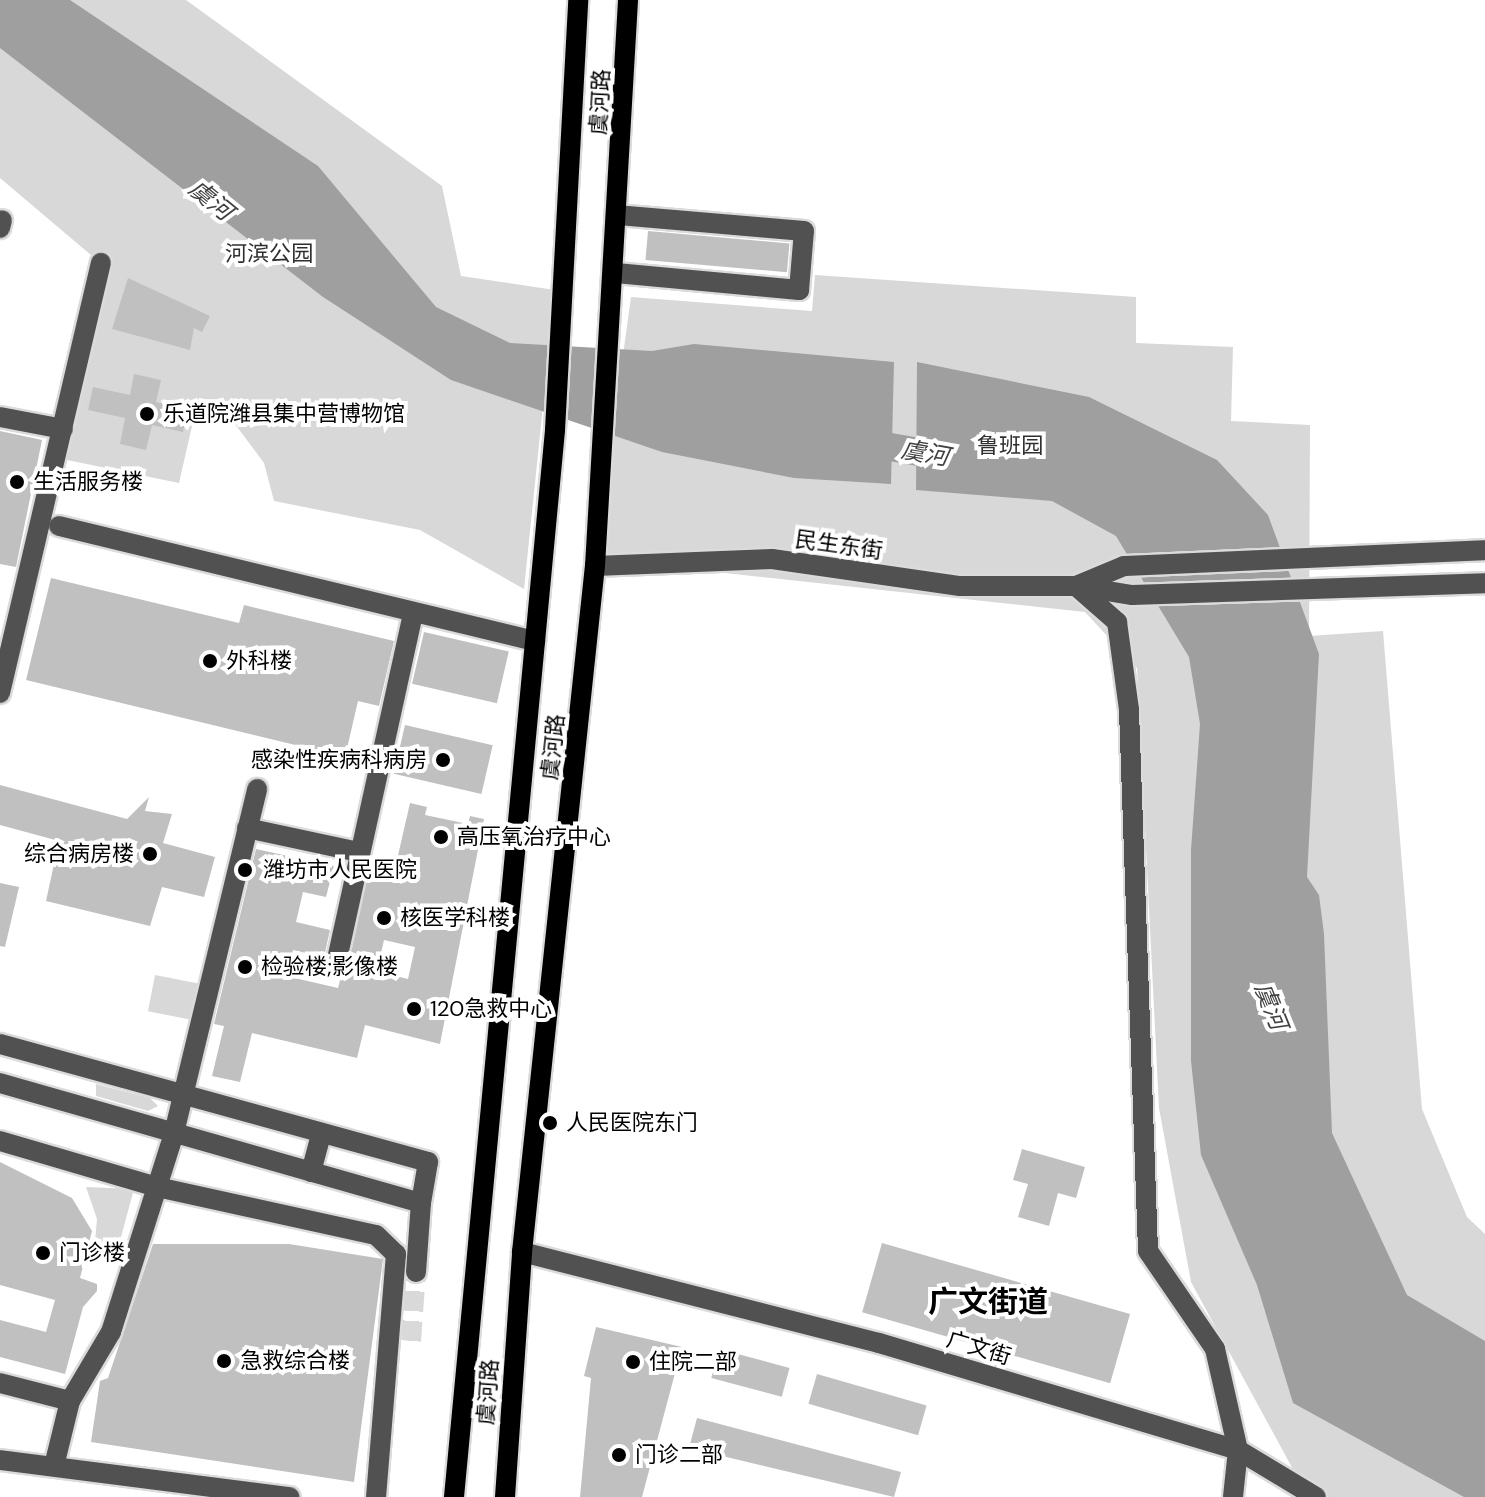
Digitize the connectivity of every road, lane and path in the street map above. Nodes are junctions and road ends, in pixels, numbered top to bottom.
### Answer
1 (578, 0) edge
2 (628, 0) edge
3 (619, 215) junction
4 (101, 263) dead end
5 (616, 273) junction
6 (0, 417) edge
7 (63, 429) junction
8 (59, 526) dead end
9 (1485, 550) edge
10 (595, 566) junction
11 (1485, 583) edge
12 (1076, 586) junction
13 (413, 613) junction
14 (535, 641) junction
15 (0, 693) edge
16 (257, 789) dead end
17 (247, 828) junction
18 (359, 852) junction
19 (336, 964) dead end
20 (0, 1044) edge
21 (0, 1083) edge
22 (183, 1095) junction
23 (174, 1133) junction
24 (321, 1134) junction
25 (0, 1141) edge
26 (311, 1172) junction
27 (157, 1187) junction
28 (421, 1203) junction
29 (522, 1252) junction
30 (416, 1272) tunnel mouth
31 (0, 1383) edge
32 (70, 1401) junction
33 (1238, 1450) junction
34 (0, 1460) edge
35 (54, 1466) junction
36 (290, 1497) edge
37 (376, 1497) edge
38 (454, 1497) edge
39 (505, 1497) edge
40 (1233, 1497) edge
41 (1316, 1497) edge

1 - 14 main road, 虞河路
2 - 3 main road, 虞河路
3 - 5 main road, 虞河路
3 - 5 street
4 - 7 street
5 - 10 main road, 虞河路
6 - 7 street
7 - 15 street
8 - 13 street
9 - 12 street, 民生东街
10 - 12 street, 民生东街
10 - 29 main road, 虞河路
11 - 12 street, 民生东街
12 - 33 street
13 - 14 street
13 - 18 street
14 - 38 main road, 虞河路
16 - 17 street
17 - 18 street
17 - 22 street
18 - 19 street
20 - 22 street
21 - 23 street
22 - 23 street
22 - 24 street
23 - 26 street
23 - 27 street
24 - 26 street
24 - 28 street
25 - 27 street
26 - 28 street
27 - 32 street
27 - 37 street
28 - 30 street
29 - 33 street, 广文街
29 - 39 main road, 虞河路
31 - 32 street
32 - 35 street
33 - 40 street
33 - 41 street, 广文街
34 - 35 street
35 - 36 street

